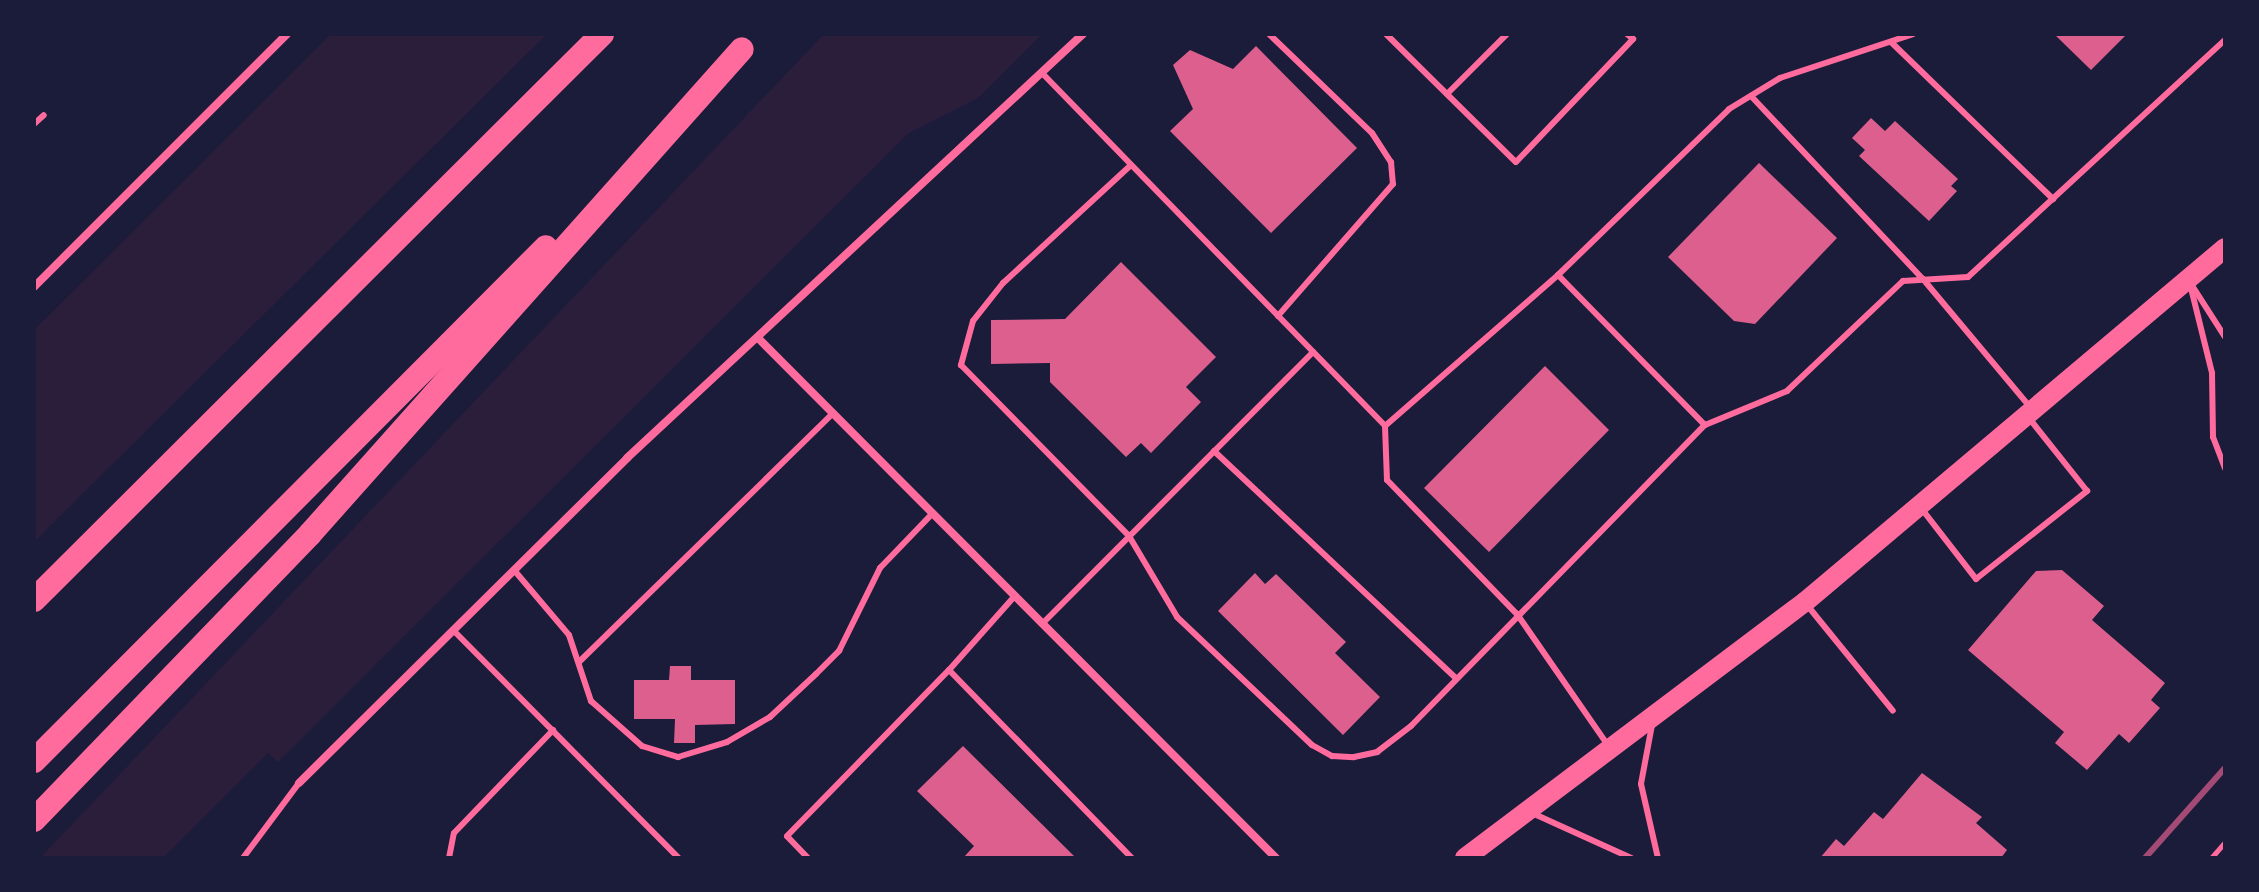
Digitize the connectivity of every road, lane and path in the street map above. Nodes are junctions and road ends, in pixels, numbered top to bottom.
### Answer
1 (287, 34) edge
2 (602, 34) edge
3 (1083, 34) edge
4 (1269, 34) edge
5 (1386, 34) edge
6 (1507, 34) edge
7 (1627, 34) edge
8 (1913, 34) edge
9 (2225, 40) edge
10 (750, 42) edge
11 (1891, 42) junction
12 (1043, 74) junction
13 (1447, 94) junction
14 (1751, 96) junction
15 (44, 115) dead end
16 (34, 124) edge
17 (1131, 165) junction
18 (2053, 199) junction
19 (2225, 248) edge
20 (1558, 275) junction
21 (1923, 279) junction
22 (2189, 280) junction
23 (34, 287) edge
24 (1278, 316) junction
25 (2225, 337) edge
26 (759, 339) junction
27 (1313, 352) junction
28 (833, 413) junction
29 (2032, 415) junction
30 (1705, 425) junction
31 (1385, 426) junction
32 (1214, 451) junction
33 (2225, 469) edge
34 (1921, 508) junction
35 (930, 516) junction
36 (1129, 536) junction
37 (514, 570) junction
38 (34, 597) edge
39 (1013, 598) junction
40 (1805, 602) junction
41 (1517, 614) junction
42 (1040, 626) junction
43 (453, 630) junction
44 (579, 662) junction
45 (949, 670) junction
46 (1456, 678) junction
47 (1893, 711) dead end
48 (1654, 717) junction
49 (553, 730) junction
50 (1611, 749) junction
51 (34, 761) edge
52 (299, 783) joint
53 (1528, 811) junction
54 (34, 820) edge
55 (2225, 842) edge
56 (243, 858) edge
57 (449, 858) edge
58 (679, 858) edge
59 (808, 858) edge
60 (1132, 858) edge
61 (1276, 858) edge
62 (1465, 858) edge
63 (1631, 858) edge
64 (1658, 858) edge
65 (2211, 858) edge

1 - 23 street
2 - 38 highway
3 - 12 street
4 - 24 lane
5 - 13 lane
6 - 13 lane
7 - 13 lane
8 - 11 lane
9 - 18 lane
10 - 51 highway
10 - 54 highway
11 - 14 lane
11 - 18 lane
12 - 17 lane
12 - 26 street
14 - 20 lane
14 - 21 lane
15 - 16 lane
17 - 24 lane
17 - 36 lane
18 - 21 lane
19 - 22 main road
20 - 30 lane
20 - 31 lane
21 - 29 lane
21 - 30 lane
22 - 25 lane
22 - 29 main road
22 - 33 lane
24 - 27 lane
26 - 28 street
26 - 37 street
27 - 31 lane
27 - 32 lane
28 - 35 street
28 - 44 lane
29 - 34 main road
29 - 34 lane
30 - 41 lane
31 - 41 lane
32 - 36 lane
32 - 46 lane
34 - 40 main road
35 - 39 street
35 - 44 lane
36 - 42 lane
36 - 46 lane
37 - 43 street
37 - 44 lane
39 - 42 street
39 - 45 lane
40 - 47 lane
40 - 48 main road
41 - 46 lane
41 - 50 lane
42 - 61 street
43 - 49 lane
43 - 52 street
45 - 59 lane
45 - 60 lane
48 - 50 main road
48 - 64 lane
49 - 57 lane
49 - 58 lane
50 - 53 main road
52 - 56 lane
53 - 62 main road
53 - 63 lane
55 - 65 path

